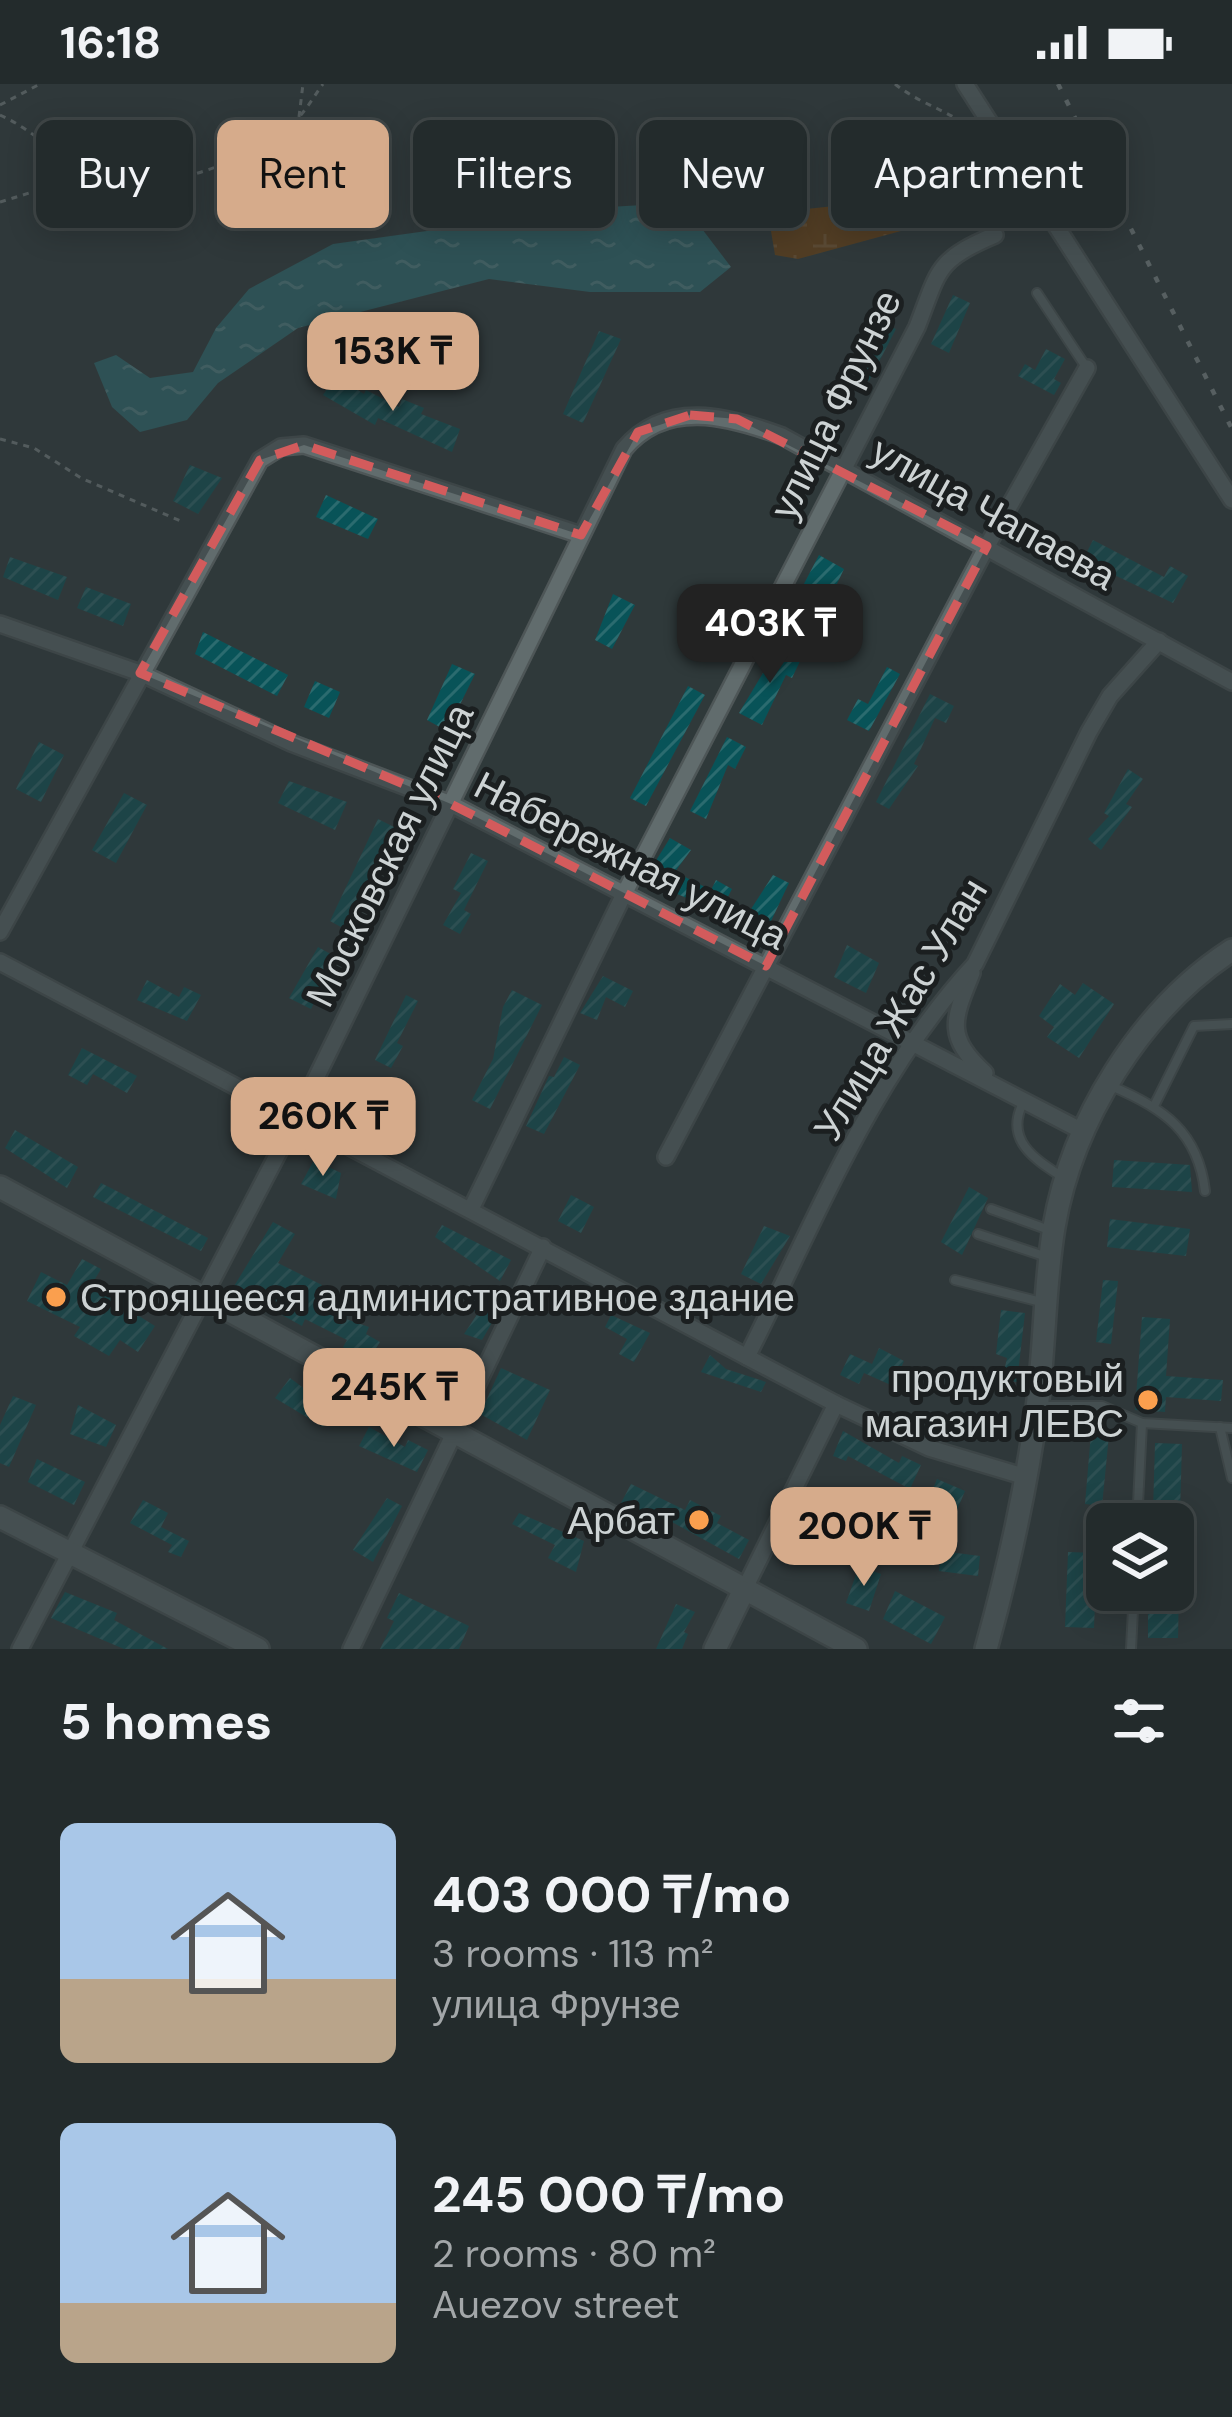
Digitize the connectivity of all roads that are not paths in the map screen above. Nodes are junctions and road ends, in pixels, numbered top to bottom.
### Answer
1 (965, 84) edge
2 (994, 235) dead end
3 (1037, 293) dead end
4 (1087, 368) joint
5 (659, 420) joint
6 (842, 467) junction
7 (1232, 500) edge
8 (581, 536) junction
9 (987, 546) junction
10 (0, 624) edge
11 (1159, 641) junction
12 (140, 674) junction
13 (1232, 682) edge
14 (451, 804) junction
15 (623, 896) junction
16 (0, 932) edge
17 (1232, 950) edge
18 (0, 962) edge
19 (975, 964) junction
20 (766, 966) junction
21 (1232, 1024) edge
22 (914, 1043) junction
23 (1110, 1086) junction
24 (1002, 1089) junction
25 (1024, 1100) junction
26 (1155, 1104) junction
27 (296, 1119) junction
28 (1084, 1132) junction
29 (666, 1157) dead end
30 (1066, 1179) junction
31 (0, 1187) edge
32 (1205, 1191) dead end
33 (471, 1209) junction
34 (992, 1209) dead end
35 (1054, 1231) junction
36 (978, 1234) dead end
37 (543, 1247) junction
38 (1051, 1258) junction
39 (955, 1280) dead end
40 (201, 1298) junction
41 (1047, 1304) junction
42 (747, 1357) junction
43 (836, 1404) junction
44 (1037, 1406) junction
45 (1142, 1423) junction
46 (1220, 1427) junction
47 (1232, 1428) edge
48 (451, 1433) junction
49 (1026, 1477) junction
50 (1232, 1478) edge
51 (1138, 1503) edge
52 (0, 1517) edge
53 (70, 1553) junction
54 (743, 1592) junction
55 (1133, 1611) edge
56 (20, 1649) edge
57 (259, 1649) edge
58 (351, 1649) edge
59 (715, 1649) edge
60 (856, 1649) edge
61 (986, 1649) edge
62 (1131, 1649) edge

1 - 7 street
2 - 6 street, улица Фрунзе
3 - 4 lane
4 - 9 street
5 - 6 street, улица Чапаева
5 - 8 street, Московская улица
6 - 9 street, улица Чапаева
6 - 15 street, улица Фрунзе
8 - 12 street
8 - 14 street, Московская улица
9 - 11 street, улица Чапаева
9 - 20 street
10 - 12 street, Набережная улица
11 - 13 street, улица Чапаева
11 - 19 street, Улица Жас Улан
12 - 14 street, Набережная улица
12 - 16 street
14 - 15 street, Набережная улица
14 - 27 street, Московская улица
15 - 20 street, Набережная улица
15 - 33 street, улица Фрунзе
17 - 23 main road
18 - 27 street
19 - 22 street, Улица Жас Улан
19 - 24 street
20 - 22 street, Набережная улица
20 - 29 street
21 - 26 lane
22 - 24 street, Набережная улица
22 - 42 street, Улица Жас Улан
23 - 26 lane
23 - 28 main road
24 - 25 street, Набережная улица
25 - 28 street, Набережная улица
25 - 30 lane
26 - 32 lane
27 - 33 street
27 - 40 street, Московская улица
28 - 30 main road
30 - 35 main road
31 - 40 main road
33 - 37 street
34 - 35 lane
35 - 38 main road
36 - 38 lane
37 - 42 street
37 - 48 street
38 - 41 main road
39 - 41 lane
40 - 48 main road
40 - 53 street, Московская улица
41 - 44 main road
42 - 43 street
43 - 49 street
43 - 54 street
44 - 45 lane
44 - 49 main road
45 - 46 lane
45 - 51 lane
46 - 47 lane
46 - 50 lane
48 - 54 main road
48 - 58 street
49 - 61 main road
52 - 53 main road
53 - 56 street, Московская улица
53 - 57 main road
54 - 59 main road
54 - 60 main road
55 - 62 lane

